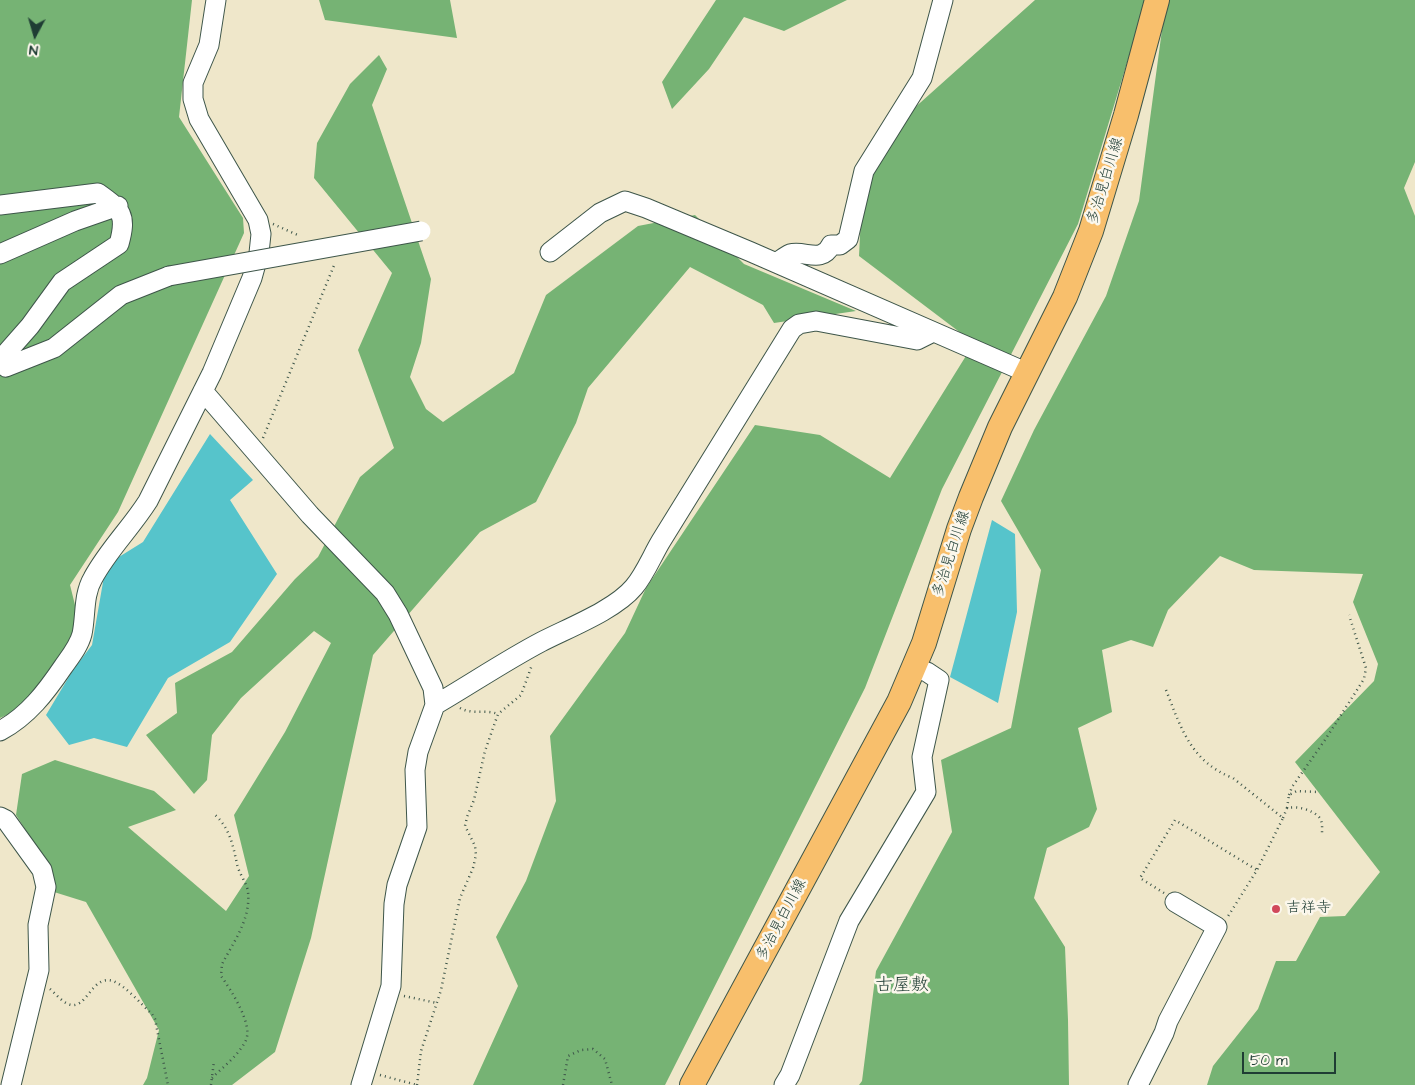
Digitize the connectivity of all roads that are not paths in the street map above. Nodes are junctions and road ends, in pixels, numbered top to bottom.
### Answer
1 (216, 0) edge
2 (943, 0) edge
3 (1157, 0) edge
4 (0, 205) edge
5 (118, 206) junction
6 (421, 231) dead end
7 (550, 252) dead end
8 (0, 254) edge
9 (776, 263) junction
10 (933, 332) junction
11 (1028, 372) junction
12 (203, 391) junction
13 (914, 668) junction
14 (441, 701) junction
15 (0, 732) edge
16 (0, 817) edge
17 (1175, 902) road end
18 (363, 1078) edge
19 (11, 1085) edge
20 (692, 1085) edge
21 (784, 1085) edge
22 (1138, 1085) edge

1 - 12 street
2 - 9 street
3 - 11 main road, 多治見白川線
4 - 5 street
5 - 6 street, bridge
5 - 8 street
7 - 9 street
9 - 10 street
10 - 11 street
10 - 14 street
11 - 13 main road, 多治見白川線
12 - 14 street
12 - 15 street
13 - 20 main road, 多治見白川線
13 - 21 street
14 - 18 street
16 - 19 street
17 - 22 street

